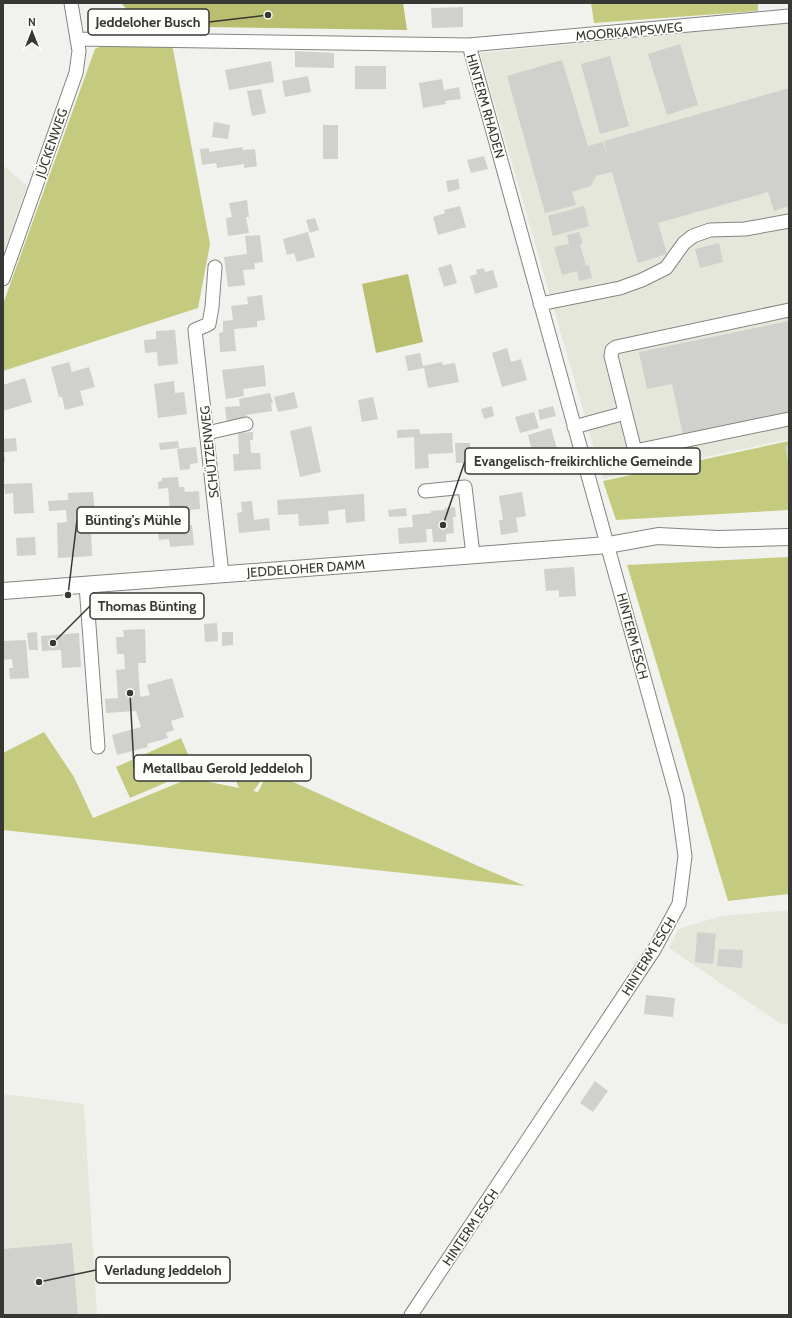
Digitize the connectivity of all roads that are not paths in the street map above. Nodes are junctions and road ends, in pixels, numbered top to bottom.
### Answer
1 (71, 3) edge
2 (789, 16) edge
3 (77, 39) junction
4 (469, 45) junction
5 (789, 221) edge
6 (215, 267) dead end
7 (3, 279) edge
8 (540, 304) junction
9 (789, 310) edge
10 (626, 413) junction
11 (789, 419) edge
12 (246, 424) dead end
13 (574, 427) junction
14 (207, 433) junction
15 (425, 491) dead end
16 (789, 537) edge
17 (608, 545) junction
18 (472, 555) junction
19 (222, 574) junction
20 (86, 585) junction
21 (3, 590) edge
22 (98, 747) dead end
23 (411, 1315) edge

1 - 3 street, JÜCKENWEG
2 - 4 street, MOORKAMPSWEG
3 - 4 street, HINTERM RHADEN
3 - 7 street, JÜCKENWEG
4 - 8 street, HINTERM RHADEN
5 - 8 street
6 - 14 street, SCHÜTZENWEG
8 - 13 street, HINTERM RHADEN
9 - 10 street
10 - 11 street
10 - 13 street
12 - 14 street
13 - 17 street, HINTERM RHADEN
14 - 19 street, SCHÜTZENWEG
15 - 18 street
16 - 17 main road, JEDDELOHER DAMM
17 - 18 main road, JEDDELOHER DAMM
17 - 23 street, HINTERM ESCH
18 - 19 main road, JEDDELOHER DAMM
19 - 20 main road, JEDDELOHER DAMM
20 - 21 main road, JEDDELOHER DAMM
20 - 22 street

